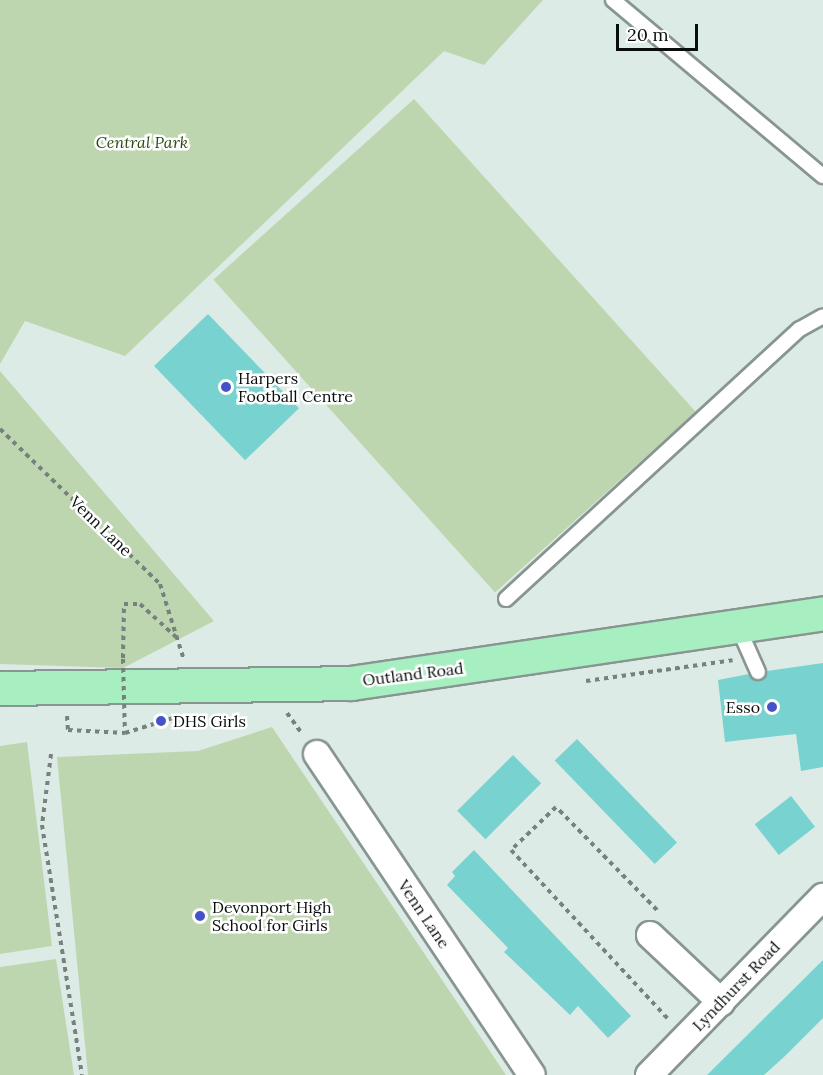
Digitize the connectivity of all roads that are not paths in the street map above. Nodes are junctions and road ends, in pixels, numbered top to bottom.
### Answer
1 (613, 0) edge
2 (823, 176) edge
3 (823, 316) edge
4 (506, 599) dead end
5 (823, 613) edge
6 (739, 629) junction
7 (758, 672) dead end
8 (0, 688) edge
9 (316, 754) dead end
10 (823, 897) edge
11 (658, 927) road end
12 (721, 1002) junction
13 (532, 1075) edge
14 (650, 1075) edge

1 - 2 lane
3 - 4 lane
5 - 6 main road, Outland Road
6 - 7 lane
6 - 8 main road, Outland Road
9 - 13 street, Venn Lane
10 - 12 street, Lyndhurst Road
11 - 12 street
12 - 14 street, Lyndhurst Road

